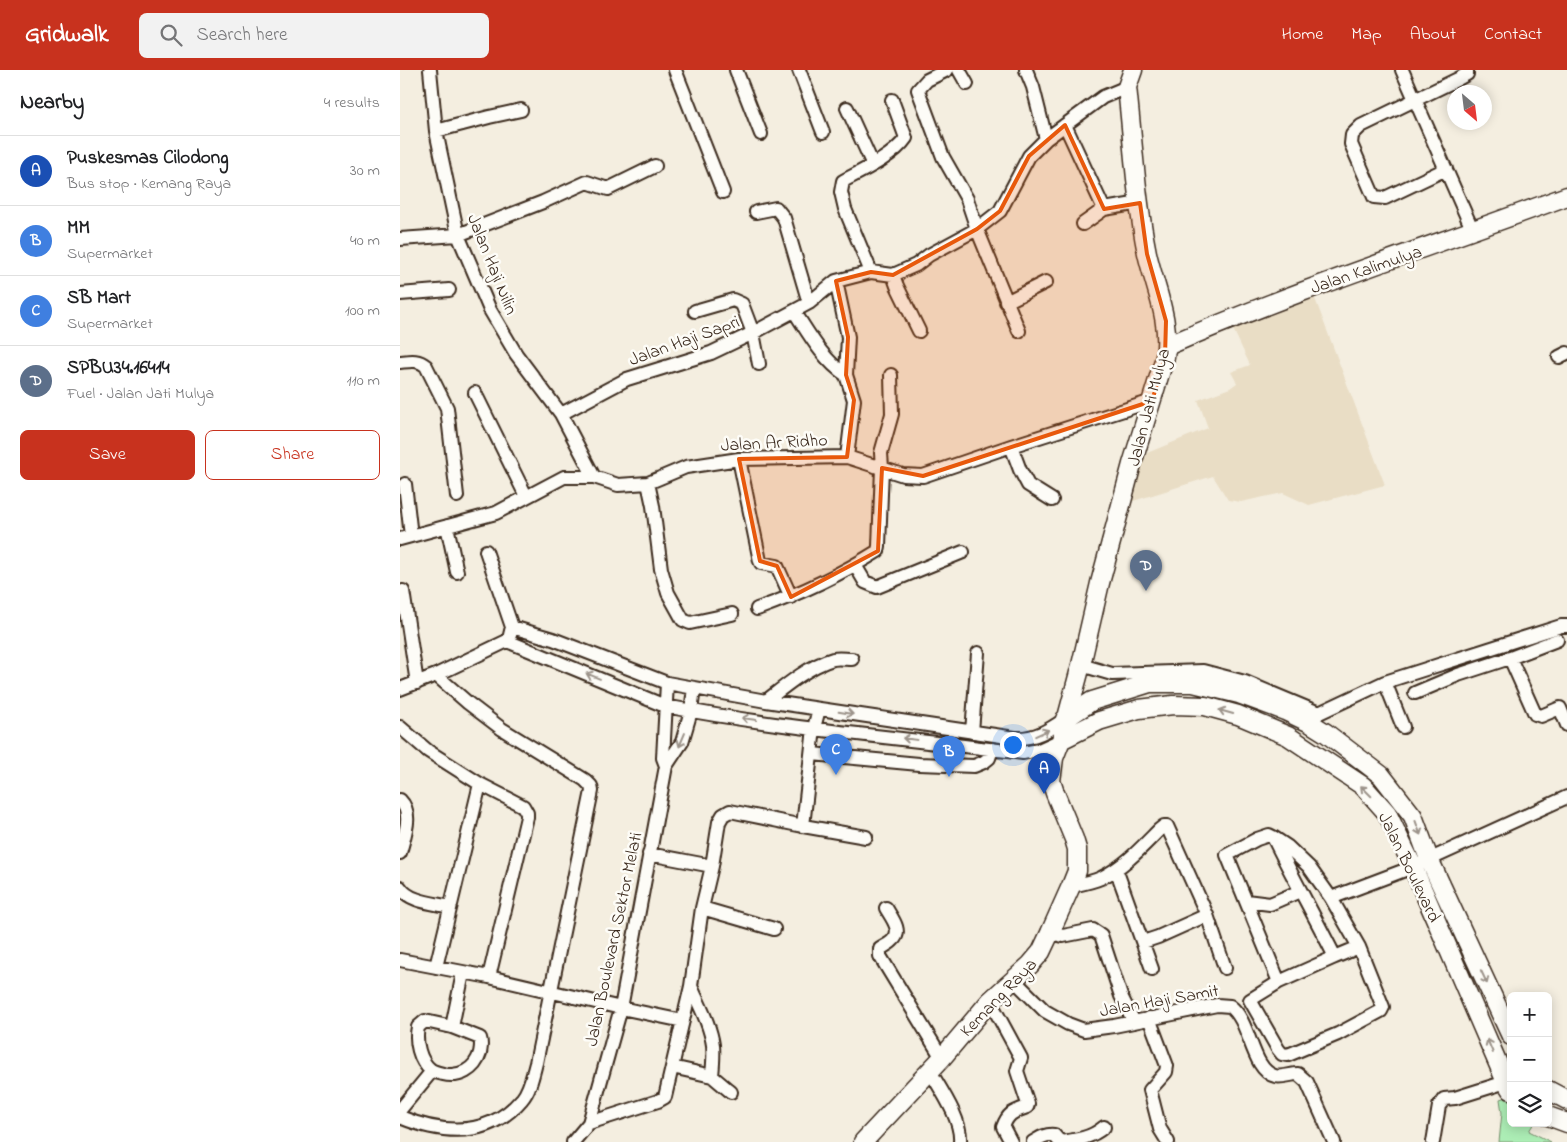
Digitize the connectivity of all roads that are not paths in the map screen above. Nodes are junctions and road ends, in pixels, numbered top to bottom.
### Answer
1 (430, 70) edge
2 (676, 70) edge
3 (736, 70) edge
4 (799, 70) edge
5 (947, 70) edge
6 (959, 70) edge
7 (1026, 70) edge
8 (1133, 70) edge
9 (1402, 70) edge
10 (1467, 70) edge
11 (967, 84) dead end
12 (1127, 87) junction
13 (892, 100) dead end
14 (1416, 100) junction
15 (847, 108) dead end
16 (521, 110) dead end
17 (1065, 125) junction
18 (436, 131) junction
19 (823, 132) dead end
20 (761, 134) dead end
21 (1046, 139) junction
22 (874, 164) junction
23 (655, 166) dead end
24 (1446, 169) junction
25 (723, 192) dead end
26 (1567, 196) edge
27 (1140, 203) junction
28 (1104, 209) junction
29 (756, 212) dead end
30 (1083, 224) dead end
31 (977, 229) junction
32 (1473, 231) junction
33 (458, 235) junction
34 (400, 239) edge
35 (871, 272) junction
36 (893, 275) junction
37 (836, 282) junction
38 (1046, 282) dead end
39 (449, 290) dead end
40 (400, 294) edge
41 (1006, 302) junction
42 (809, 303) junction
43 (695, 310) dead end
44 (794, 311) junction
45 (919, 331) dead end
46 (1020, 331) dead end
47 (753, 333) junction
48 (1167, 346) junction
49 (400, 362) edge
50 (759, 364) dead end
51 (846, 375) junction
52 (891, 376) dead end
53 (475, 393) dead end
54 (1152, 401) junction
55 (560, 414) junction
56 (1011, 446) junction
57 (847, 457) junction
58 (739, 459) junction
59 (882, 468) junction
60 (594, 477) junction
61 (648, 483) junction
62 (405, 484) dead end
63 (457, 496) dead end
64 (526, 496) junction
65 (1052, 500) dead end
66 (447, 526) junction
67 (405, 538) edge
68 (486, 551) dead end
69 (963, 552) dead end
70 (855, 565) junction
71 (456, 572) dead end
72 (403, 591) dead end
73 (791, 597) junction
74 (757, 609) dead end
75 (732, 614) dead end
76 (1567, 626) edge
77 (512, 627) junction
78 (1557, 640) dead end
79 (507, 641) junction
80 (978, 653) dead end
81 (852, 658) dead end
82 (1510, 658) junction
83 (1081, 665) junction
84 (1112, 674) junction
85 (436, 675) junction
86 (1385, 682) junction
87 (417, 683) junction
88 (667, 683) junction
89 (1075, 685) junction
90 (694, 688) junction
91 (400, 689) edge
92 (1415, 693) dead end
93 (1112, 694) junction
94 (766, 701) junction
95 (1092, 701) junction
96 (665, 706) junction
97 (819, 708) junction
98 (691, 711) junction
99 (1314, 718) junction
100 (1065, 719) junction
101 (1567, 725) edge
102 (400, 727) edge
103 (1403, 727) dead end
104 (814, 728) junction
105 (972, 732) junction
106 (1060, 740) junction
107 (992, 749) junction
108 (812, 754) junction
109 (666, 766) junction
110 (480, 784) junction
111 (1567, 797) edge
112 (400, 800) edge
113 (803, 826) junction
114 (866, 837) dead end
115 (1274, 837) junction
116 (400, 853) edge
117 (649, 854) junction
118 (1429, 859) junction
119 (712, 866) junction
120 (1413, 867) junction
121 (1116, 869) junction
122 (1071, 886) junction
123 (400, 887) edge
124 (1300, 891) junction
125 (1330, 898) junction
126 (1246, 901) junction
127 (450, 906) junction
128 (702, 908) junction
129 (886, 908) dead end
130 (1207, 915) junction
131 (774, 929) dead end
132 (1050, 933) junction
133 (1143, 942) junction
134 (1359, 947) junction
135 (1335, 957) junction
136 (400, 960) edge
137 (436, 967) junction
138 (1225, 968) dead end
139 (1152, 969) dead end
140 (463, 973) junction
141 (489, 977) junction
142 (1014, 980) junction
143 (1278, 982) junction
144 (691, 986) junction
145 (550, 991) junction
146 (990, 1001) junction
147 (620, 1008) junction
148 (1149, 1018) junction
149 (683, 1021) junction
150 (1134, 1022) junction
151 (452, 1027) junction
152 (1507, 1027) edge
153 (936, 1064) junction
154 (672, 1067) junction
155 (432, 1071) junction
156 (712, 1076) junction
157 (1507, 1084) edge
158 (1507, 1086) edge
159 (731, 1092) dead end
160 (1552, 1092) edge
161 (1567, 1100) edge
162 (400, 1110) edge
163 (400, 1117) edge
164 (1552, 1117) edge
165 (1567, 1123) edge
166 (589, 1124) junction
167 (1104, 1127) dead end
168 (573, 1142) edge
169 (863, 1142) edge
170 (960, 1142) edge
171 (1011, 1142) edge
172 (1033, 1142) edge
173 (1060, 1142) edge
174 (1168, 1142) edge
175 (1334, 1142) edge
176 (1433, 1142) edge

1 - 18 street, Jalan Haji Nilin
2 - 25 street
3 - 20 street
4 - 19 street
5 - 31 street
6 - 11 street
7 - 21 street
8 - 12 main road, Jalan Jati Mulya
9 - 14 street
10 - 14 street
12 - 17 street
12 - 27 main road, Jalan Jati Mulya
13 - 22 street
14 - 24 street
14 - 24 street
15 - 22 street
16 - 18 street
17 - 21 street
17 - 28 street
18 - 33 street, Jalan Haji Nilin
21 - 31 street
22 - 35 street
23 - 33 street
24 - 32 street
26 - 32 main road, Jalan Kalimulya
27 - 28 street
27 - 48 main road, Jalan Jati Mulya
28 - 30 street
29 - 42 street
31 - 36 street
31 - 41 street
32 - 48 main road, Jalan Kalimulya
33 - 34 street
33 - 55 street, Jalan Haji Nilin
35 - 36 street, Jalan Haji Sapri
35 - 37 street, Jalan Haji Sapri
36 - 45 street
37 - 42 street, Jalan Haji Sapri
37 - 51 street
38 - 41 street
39 - 40 street
41 - 46 street
42 - 44 street, Jalan Haji Sapri
43 - 47 street
44 - 47 street, Jalan Haji Sapri
44 - 51 street
47 - 50 street
47 - 55 street, Jalan Haji Sapri
48 - 54 main road, Jalan Jati Mulya
49 - 63 street
51 - 57 street
52 - 59 street
53 - 64 street
54 - 56 street, Jalan Ar Ridho
54 - 83 main road, Jalan Jati Mulya
55 - 60 street, Jalan Haji Nilin
56 - 59 street, Jalan Ar Ridho
56 - 65 street
57 - 58 street, Jalan Ar Ridho
57 - 59 street, Jalan Ar Ridho
58 - 61 street, Jalan Ar Ridho
58 - 73 street
59 - 70 street
60 - 61 street, Jalan Ar Ridho
60 - 64 street, Jalan Ar Ridho
61 - 75 street
62 - 67 street
64 - 66 street, Jalan Ar Ridho
66 - 67 street, Jalan Ar Ridho
66 - 71 street
68 - 77 street
69 - 70 street
70 - 73 street
72 - 87 street
73 - 74 street
76 - 86 street
77 - 79 street
77 - 88 street
78 - 82 street
79 - 85 street
96 -> 79 street
80 - 105 street
81 - 94 street
82 - 92 street
82 - 101 street
83 - 84 street
83 - 89 main road, Jalan Jati Mulya
84 - 93 street
84 - 99 street
85 - 87 street
85 - 145 street
86 - 99 street
86 - 103 street
87 - 91 street
88 - 90 street
88 - 96 street, Jalan Boulevard Sektor Melati
89 - 95 main road
89 - 100 main road, Jalan Jati Mulya
90 - 94 street
90 - 98 street, Jalan Boulevard Sektor Melati
93 - 95 main road, Jalan Boulevard
93 - 99 main road, Jalan Boulevard
94 - 97 street
95 - 100 main road, Jalan Boulevard
96 - 98 street
96 - 109 street, Jalan Boulevard Sektor Melati
97 - 104 street
97 -> 105 street
104 -> 98 street
98 -> 109 street, Jalan Boulevard Sektor Melati
99 -> 118 main road, Jalan Boulevard
105 -> 100 street
100 - 106 main road, Jalan Jati Mulya
102 - 110 street
107 -> 104 street
104 - 108 street
106 - 107 street
120 -> 106 main road, Jalan Boulevard
106 - 122 main road, Kemang Raya
107 - 108 street
108 - 113 street
109 - 117 street, Jalan Boulevard Sektor Melati
110 - 127 street
110 - 141 street
111 - 118 street
112 - 116 street
113 - 114 street
113 - 119 street
115 - 124 street
115 - 125 street
115 - 126 street
117 - 119 street
117 - 147 street, Jalan Boulevard Sektor Melati
118 - 120 street
118 -> 152 main road, Jalan Boulevard
119 - 128 street
120 - 125 street
157 -> 120 main road, Jalan Boulevard
121 - 122 street
121 - 130 street
121 - 133 street
122 - 132 main road, Kemang Raya
123 - 127 street
124 - 126 street
124 - 135 street
125 - 134 street
126 - 143 street
127 - 137 street
128 - 131 street
128 - 144 street
129 - 153 street
130 - 133 street
130 - 138 street
132 - 142 main road, Kemang Raya
132 - 150 street
133 - 139 street
134 - 135 street
134 - 143 street
135 - 143 street
136 - 137 street
137 - 140 street
140 - 141 street
140 - 151 street
141 - 145 street
142 - 146 main road, Kemang Raya
142 - 150 street, Jalan Haji Samit
144 - 149 street
144 - 156 street
145 - 147 street
145 - 163 street
146 - 153 main road, Kemang Raya
146 - 171 street
147 - 149 street
147 - 166 street, Jalan Boulevard Sektor Melati
148 - 150 street, Jalan Haji Samit
148 - 174 street
148 - 175 street, Jalan Haji Samit
149 - 154 street
151 - 155 street
151 - 155 street
153 - 169 main road, Kemang Raya
153 - 170 street
154 - 156 street
154 - 166 street
155 - 162 street
156 - 159 street
158 - 176 street
160 - 161 main road
164 - 165 main road
166 - 168 street, Jalan Boulevard Sektor Melati
167 - 173 street
172 - 173 street

